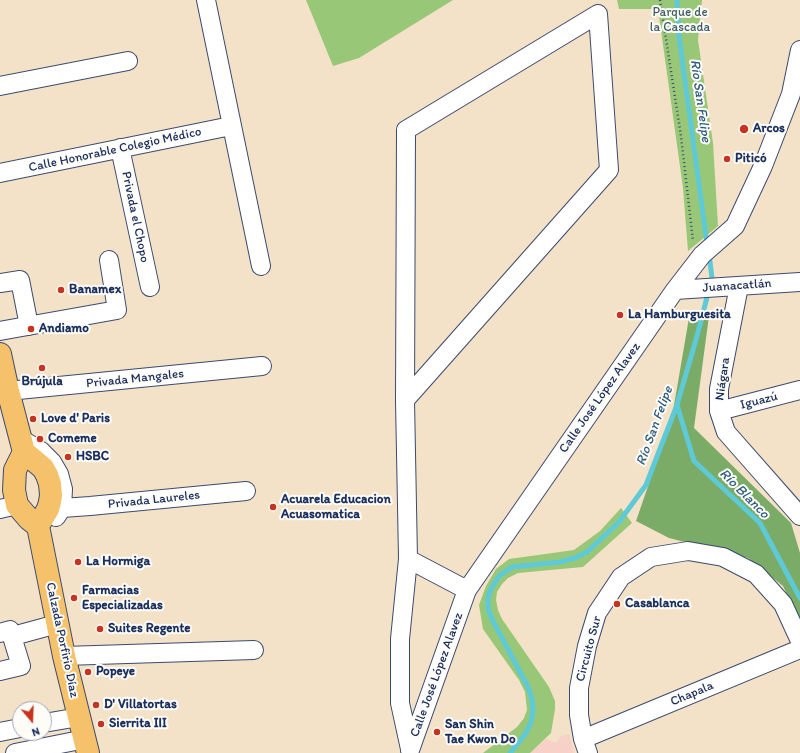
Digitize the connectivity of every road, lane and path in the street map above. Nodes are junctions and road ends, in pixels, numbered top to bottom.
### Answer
1 (206, 0) edge
2 (660, 0) edge
3 (800, 50) edge
4 (128, 61) dead end
5 (0, 86) edge
6 (231, 126) junction
7 (120, 148) junction
8 (0, 173) edge
9 (699, 259) junction
10 (109, 260) dead end
11 (261, 266) dead end
12 (800, 282) edge
13 (0, 283) edge
14 (739, 286) junction
15 (150, 287) dead end
16 (675, 290) junction
17 (29, 326) junction
18 (0, 331) edge
19 (0, 354) edge
20 (262, 366) dead end
21 (800, 390) edge
22 (8, 391) junction
23 (406, 400) junction
24 (719, 411) junction
25 (22, 445) junction
26 (7, 483) edge
27 (246, 491) dead end
28 (9, 507) edge
29 (62, 508) junction
30 (800, 516) edge
31 (39, 529) junction
32 (408, 560) junction
33 (467, 590) junction
34 (57, 624) junction
35 (6, 635) edge
36 (800, 641) edge
37 (800, 649) edge
38 (254, 650) dead end
39 (64, 656) junction
40 (0, 671) edge
41 (79, 717) junction
42 (52, 722) edge
43 (12, 730) edge
44 (0, 732) edge
45 (87, 746) edge
46 (586, 746) edge
47 (409, 751) edge
48 (16, 753) edge

1 - 6 street
2 - 9 path
3 - 9 street, Calle José López Alavez
4 - 5 street
6 - 7 street, Calle Honorable Colegio Médico
6 - 11 street
7 - 8 street, Calle Honorable Colegio Médico
7 - 15 street, Privada el Chopo
9 - 16 street, Calle José López Alavez
10 - 17 street
12 - 14 street, Juanacatlán
13 - 17 street
14 - 16 street, Juanacatlán
14 - 24 street, Niágara
16 - 33 street, Calle José López Alavez
17 - 18 street
19 - 22 main road
20 - 22 street, Privada Mangales
21 - 24 street, Iguazú
22 - 25 main road
23 - 23 street
23 - 32 street
24 - 30 street, Niágara
25 - 26 main road
25 - 29 street
25 - 31 main road
26 - 28 main road
27 - 29 street, Privada Laureles
28 - 31 main road
29 - 31 street
31 - 34 main road, Calzada Porfirio Díaz
32 - 33 street
32 - 47 street
33 - 47 street, Calle José López Alavez
34 - 35 street
34 - 39 main road, Calzada Porfirio Díaz
35 - 40 street
36 - 46 street, Circuito Sur
37 - 46 street, Chapala
38 - 39 street
39 - 41 main road, Calzada Porfirio Díaz
41 - 42 street
41 - 45 main road, Calzada Porfirio Díaz
43 - 44 street
45 - 48 street

